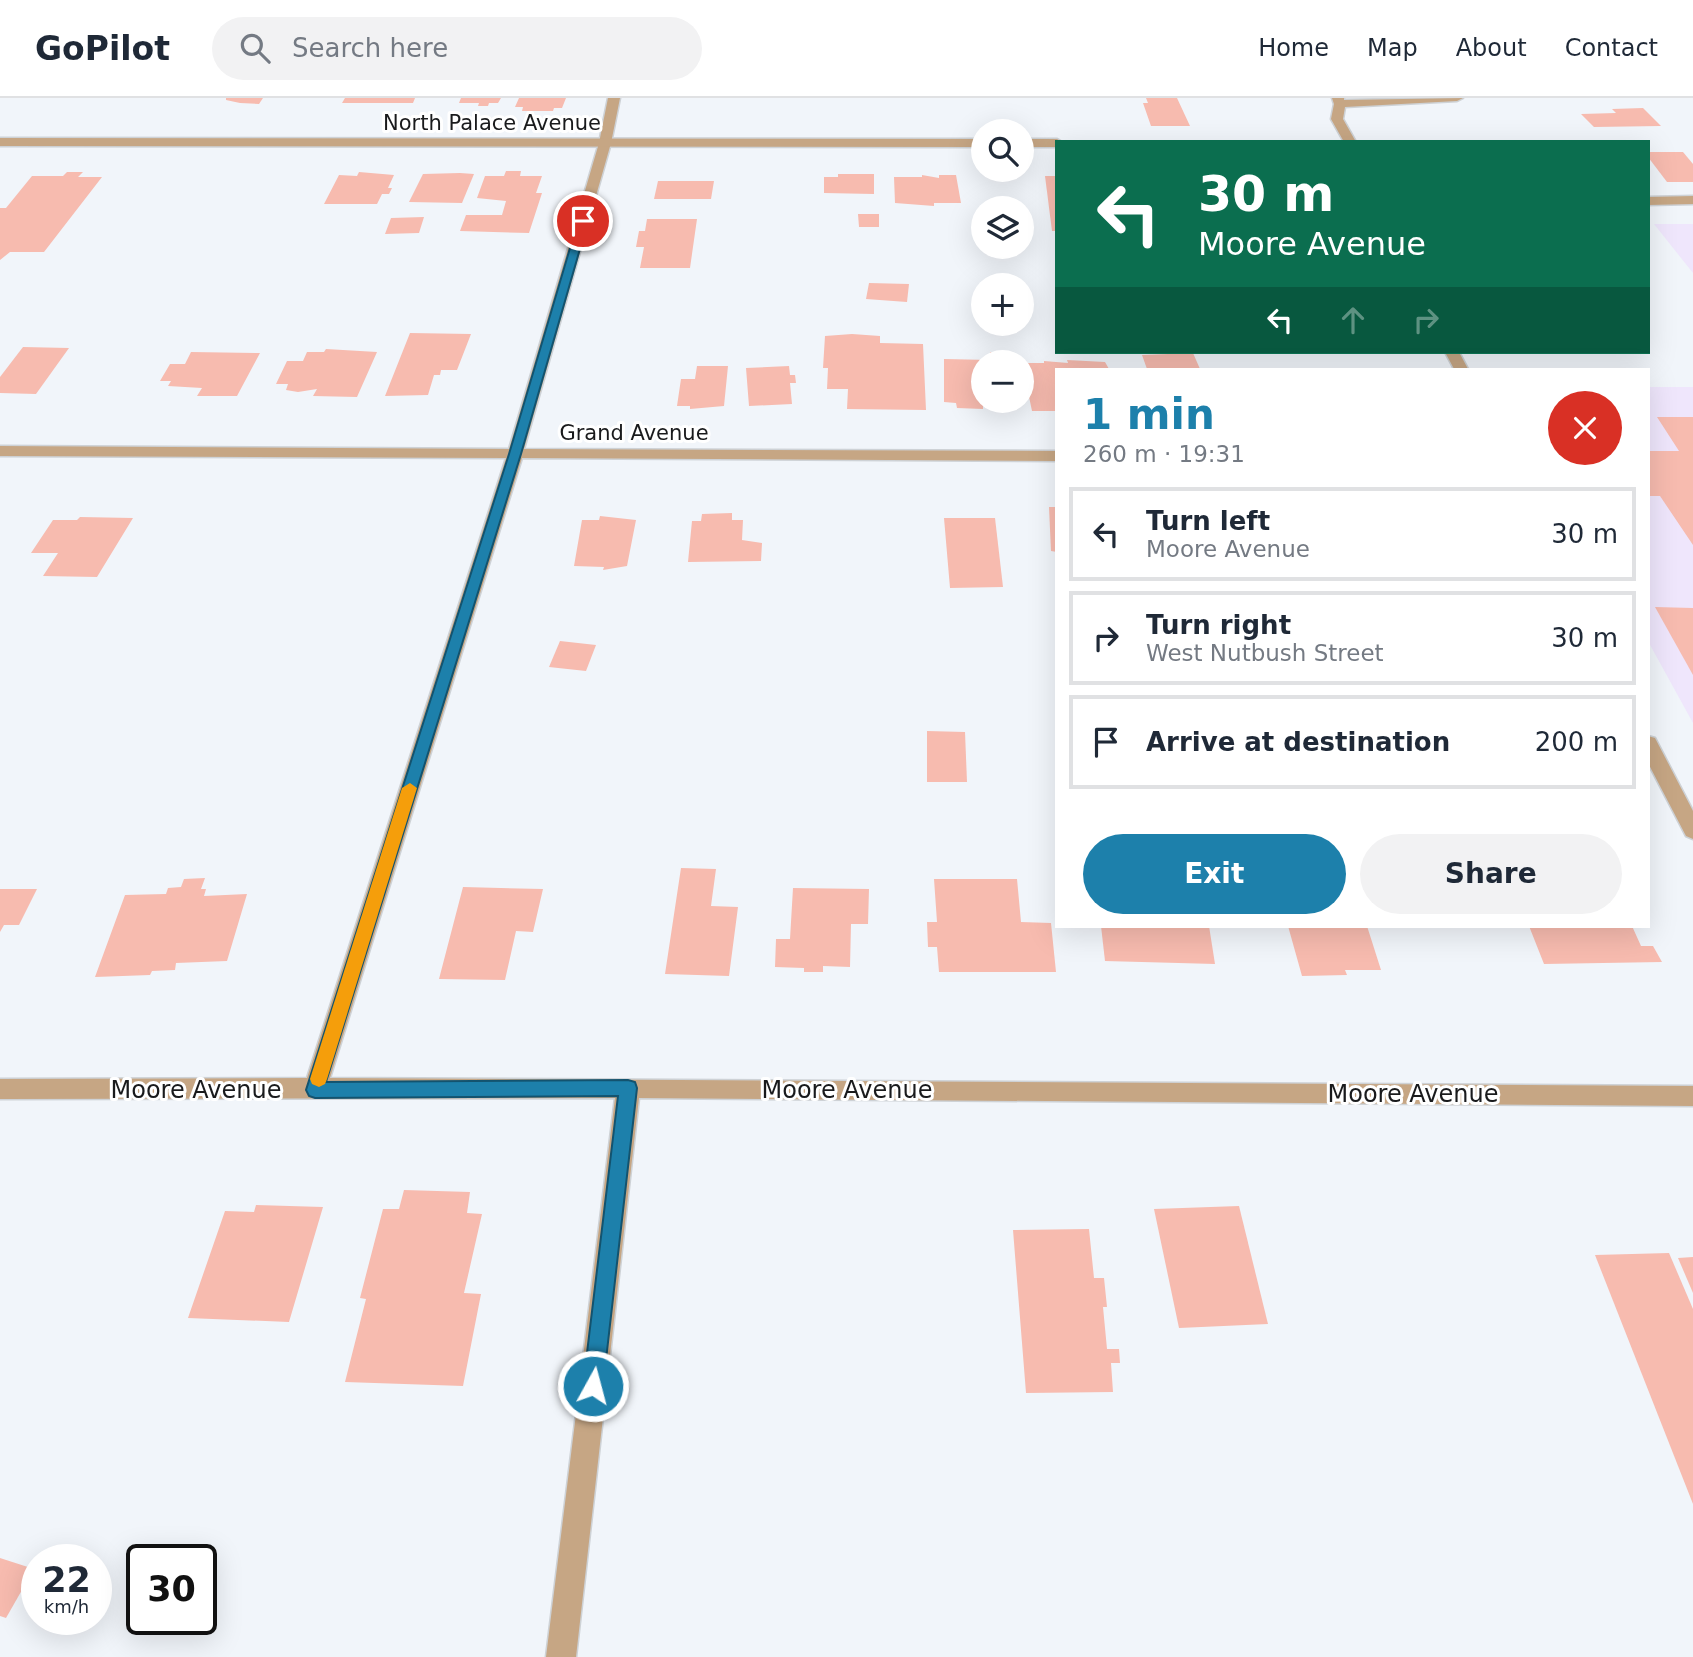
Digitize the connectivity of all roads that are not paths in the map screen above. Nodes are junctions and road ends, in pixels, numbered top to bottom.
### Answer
1 (614, 98) edge
2 (1457, 98) edge
3 (1339, 101) edge
4 (1349, 140) edge
5 (0, 142) edge
6 (606, 143) junction
7 (971, 143) edge
8 (1034, 143) edge
9 (1055, 143) edge
10 (1650, 201) edge
11 (1693, 201) edge
12 (0, 452) edge
13 (515, 454) junction
14 (1055, 456) edge
15 (1650, 747) edge
16 (1693, 831) edge
17 (628, 1088) junction
18 (0, 1089) edge
19 (315, 1090) junction
20 (1693, 1096) edge
21 (561, 1657) edge

1 - 6 street
2 - 3 street
3 - 4 street
5 - 6 street, North Palace Avenue
6 - 7 street, North Palace Avenue
6 - 13 street
8 - 9 street
10 - 11 street
12 - 13 street, Grand Avenue
13 - 14 street, Grand Avenue
13 - 19 street
15 - 16 street
17 - 19 street, Moore Avenue
17 - 20 street, Moore Avenue
17 - 21 street
18 - 19 street, Moore Avenue

